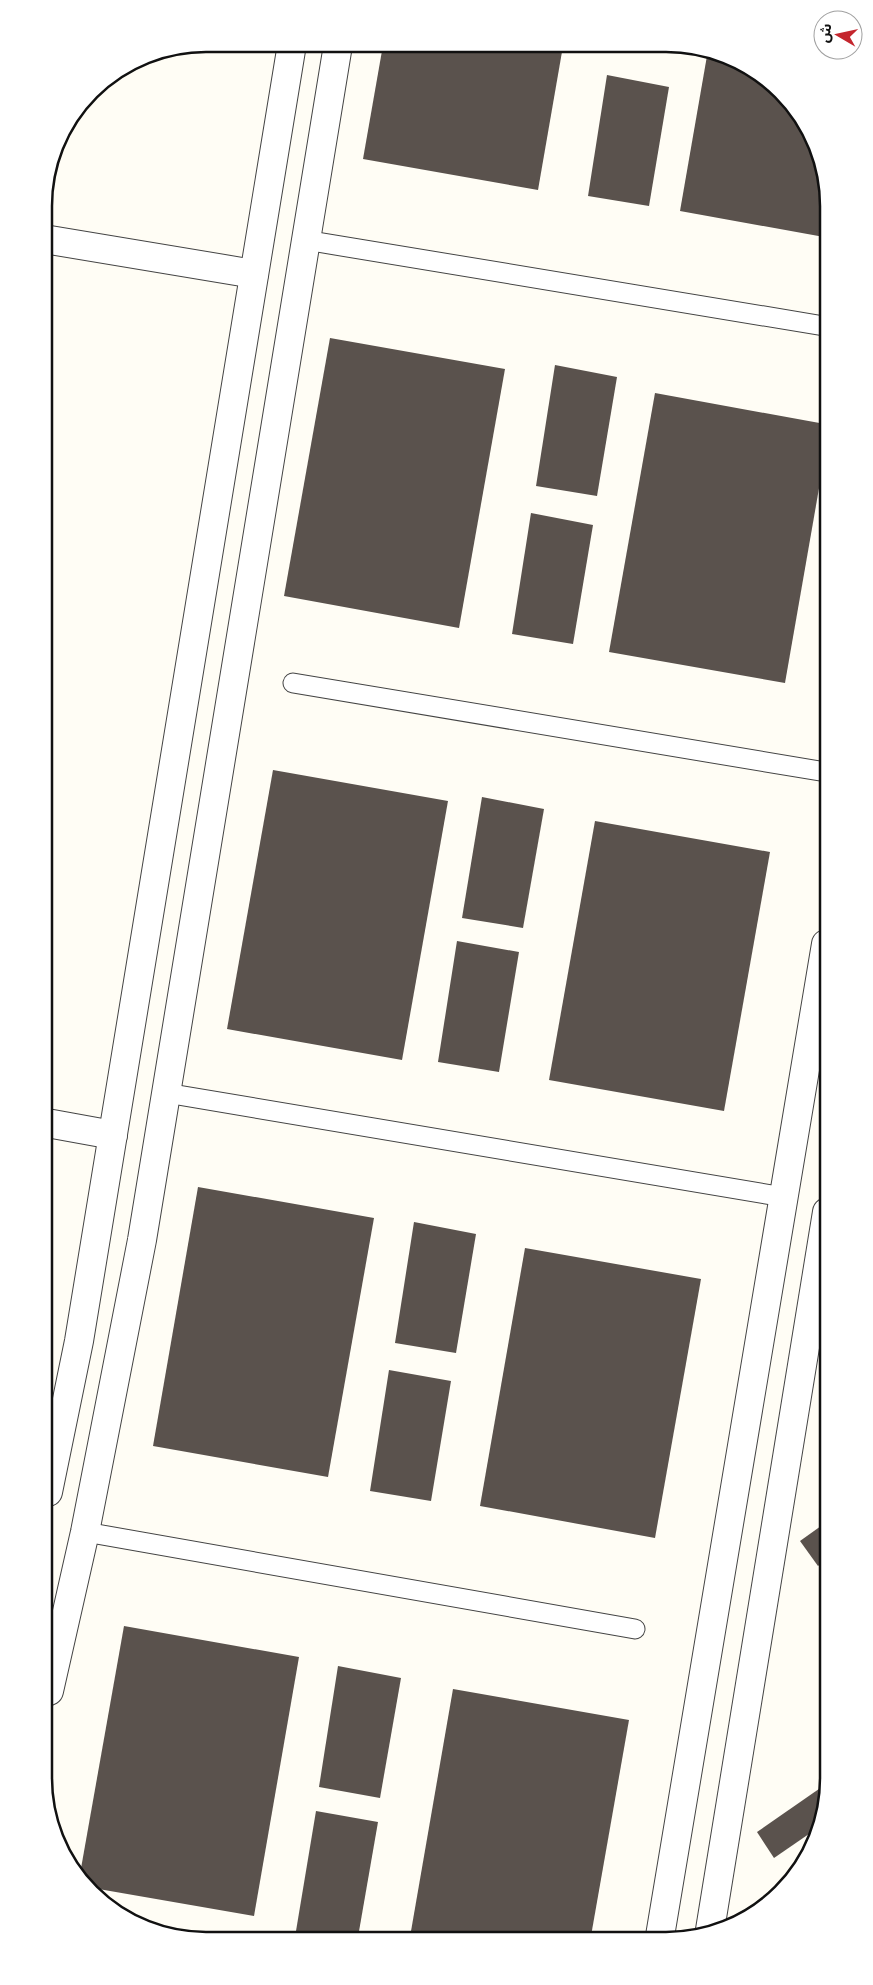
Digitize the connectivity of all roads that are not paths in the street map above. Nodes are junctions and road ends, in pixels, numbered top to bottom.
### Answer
1 (291, 53) edge
2 (337, 53) edge
3 (305, 240) junction
4 (53, 241) edge
5 (254, 274) junction
6 (820, 325) edge
7 (293, 683) dead end
8 (820, 771) edge
9 (820, 980) edge
10 (166, 1093) junction
11 (52, 1125) edge
12 (113, 1134) junction
13 (784, 1197) junction
14 (820, 1255) edge
15 (52, 1472) edge
16 (85, 1532) junction
17 (635, 1629) dead end
18 (52, 1677) edge
19 (711, 1926) edge
20 (661, 1932) edge

1 - 5 street
2 - 3 street
3 - 6 lane
3 - 10 street
4 - 5 street
5 - 12 street
7 - 8 lane
9 - 13 street
10 - 13 lane
10 - 16 street
11 - 12 street
12 - 15 street
13 - 20 street
14 - 19 street
16 - 17 lane
16 - 18 street

